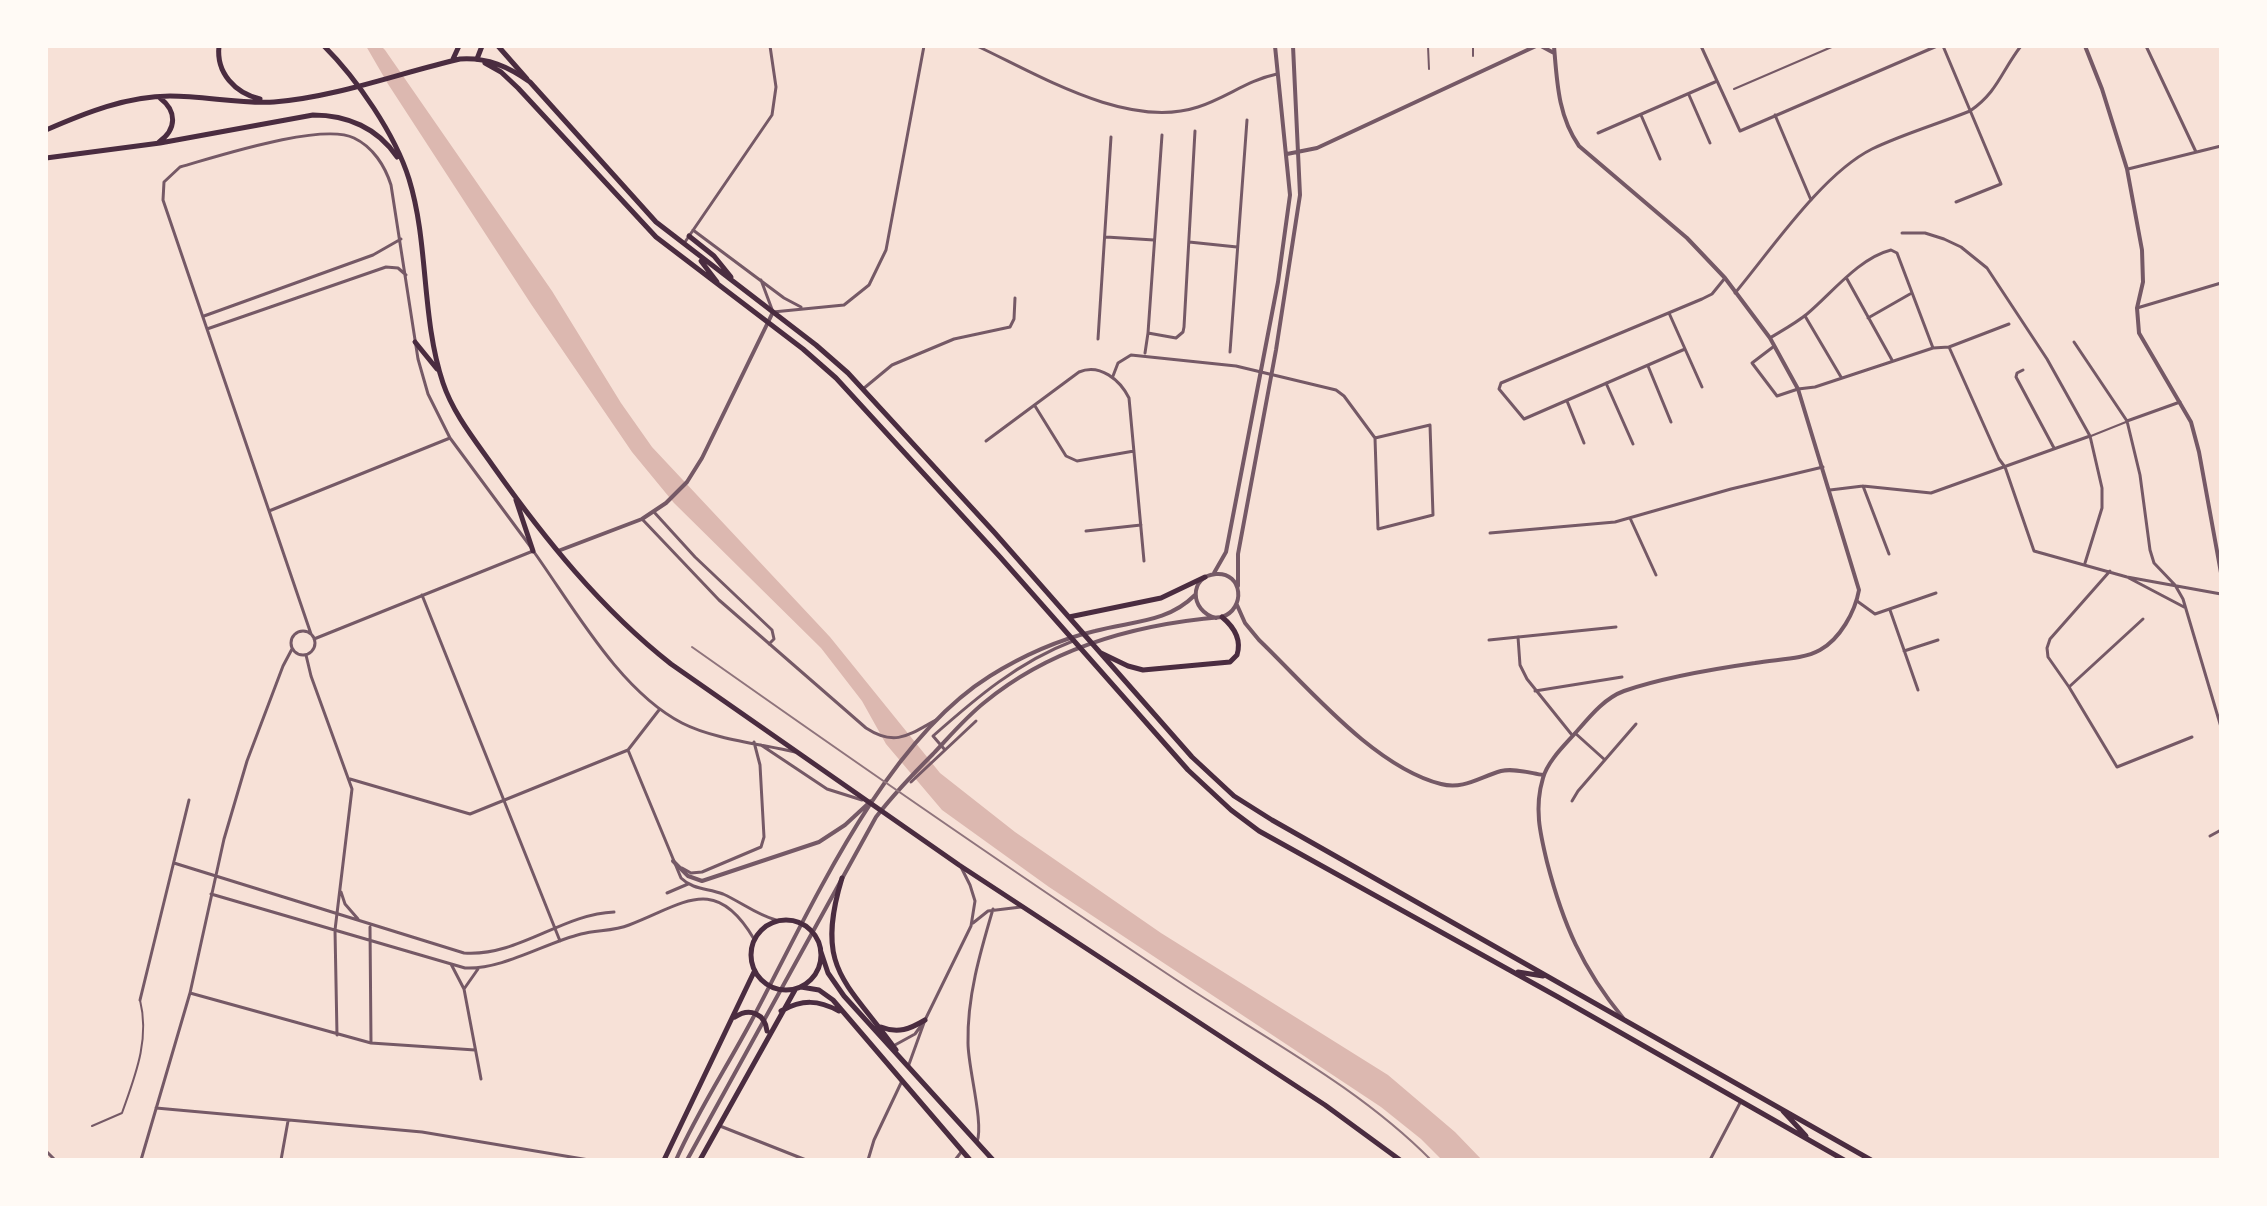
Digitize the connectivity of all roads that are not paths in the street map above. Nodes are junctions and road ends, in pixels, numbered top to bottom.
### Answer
1 (219, 46) edge
2 (324, 46) edge
3 (459, 46) edge
4 (482, 46) edge
5 (770, 46) edge
6 (924, 46) edge
7 (977, 46) edge
8 (1275, 46) edge
9 (1293, 46) edge
10 (1428, 46) edge
11 (1473, 46) edge
12 (1539, 46) edge
13 (1554, 46) edge
14 (1701, 46) edge
15 (1834, 46) edge
16 (1937, 46) edge
17 (1943, 46) edge
18 (2021, 46) edge
19 (2085, 46) edge
20 (2146, 46) edge
21 (500, 47) edge
22 (1554, 53) junction
23 (1473, 56) dead end
24 (477, 59) junction
25 (451, 61) junction
26 (1429, 69) dead end
27 (1277, 74) junction
28 (1717, 81) junction
29 (530, 82) junction
30 (1734, 89) dead end
31 (1689, 93) junction
32 (158, 96) junction
33 (273, 102) junction
34 (1970, 111) junction
35 (1640, 114) junction
36 (1775, 115) junction
37 (1247, 120) dead end
38 (46, 130) edge
39 (1195, 131) dead end
40 (1598, 133) dead end
41 (1162, 135) dead end
42 (1111, 137) dead end
43 (1710, 143) dead end
44 (150, 144) junction
45 (2221, 146) edge
46 (1299, 152) junction
47 (2196, 152) junction
48 (1287, 154) junction
49 (46, 158) edge
50 (1660, 159) dead end
51 (2127, 169) junction
52 (409, 179) junction
53 (1812, 201) junction
54 (1956, 202) dead end
55 (693, 230) junction
56 (1902, 233) dead end
57 (689, 236) junction
58 (1106, 237) junction
59 (401, 239) junction
60 (1155, 240) junction
61 (1189, 242) junction
62 (683, 244) junction
63 (1239, 247) junction
64 (696, 254) junction
65 (406, 275) junction
66 (1725, 278) junction
67 (1847, 279) junction
68 (761, 280) junction
69 (2221, 283) edge
70 (736, 284) junction
71 (722, 289) junction
72 (1735, 293) junction
73 (1912, 293) junction
74 (1015, 298) dead end
75 (804, 308) junction
76 (2137, 308) junction
77 (773, 312) junction
78 (1669, 313) junction
79 (202, 316) junction
80 (1805, 316) junction
81 (1868, 318) junction
82 (768, 323) junction
83 (2009, 324) dead end
84 (207, 329) junction
85 (1148, 333) junction
86 (1770, 338) junction
87 (1098, 339) dead end
88 (415, 342) junction
89 (2074, 342) dead end
90 (1774, 346) junction
91 (1949, 347) junction
92 (1933, 348) junction
93 (1685, 349) junction
94 (1230, 352) dead end
95 (1145, 354) junction
96 (1892, 360) junction
97 (1647, 366) junction
98 (2023, 370) dead end
99 (1261, 371) junction
100 (440, 372) junction
101 (1272, 374) junction
102 (1112, 377) junction
103 (1841, 377) junction
104 (1606, 383) junction
105 (1702, 387) dead end
106 (863, 389) junction
107 (1798, 389) junction
108 (1567, 401) junction
109 (2180, 402) junction
110 (1035, 406) junction
111 (2127, 421) junction
112 (1671, 422) dead end
113 (2090, 436) junction
114 (450, 438) junction
115 (1375, 438) junction
116 (986, 441) dead end
117 (1584, 443) dead end
118 (1633, 444) dead end
119 (2054, 450) junction
120 (1134, 451) junction
121 (1823, 467) junction
122 (2005, 467) junction
123 (1863, 486) junction
124 (1830, 490) junction
125 (514, 496) junction
126 (269, 511) junction
127 (654, 512) junction
128 (1630, 518) junction
129 (642, 519) junction
130 (1141, 525) junction
131 (1086, 531) dead end
132 (672, 533) junction
133 (1490, 533) dead end
134 (662, 541) junction
135 (533, 551) junction
136 (558, 551) junction
137 (1889, 554) dead end
138 (1144, 561) dead end
139 (2084, 564) junction
140 (2110, 571) junction
141 (2221, 573) edge
142 (1656, 575) dead end
143 (1209, 576) junction
144 (2127, 577) junction
145 (1239, 591) junction
146 (1936, 593) dead end
147 (2221, 594) edge
148 (422, 595) junction
149 (1195, 595) junction
150 (1857, 601) junction
151 (1237, 605) junction
152 (2186, 607) junction
153 (1889, 609) junction
154 (1069, 618) junction
155 (1219, 618) junction
156 (2143, 619) dead end
157 (1616, 627) dead end
158 (312, 637) junction
159 (1518, 637) junction
160 (1489, 640) dead end
161 (1938, 640) dead end
162 (1073, 641) junction
163 (769, 644) junction
164 (292, 649) junction
165 (1098, 651) junction
166 (1904, 651) junction
167 (306, 655) junction
168 (1622, 677) dead end
169 (2069, 687) junction
170 (1918, 690) dead end
171 (1535, 691) junction
172 (659, 710) junction
173 (939, 718) junction
174 (976, 721) dead end
175 (1636, 724) dead end
176 (2221, 727) edge
177 (1574, 734) junction
178 (2192, 737) dead end
179 (754, 742) junction
180 (628, 750) junction
181 (945, 750) junction
182 (798, 753) junction
183 (1605, 760) junction
184 (1543, 775) junction
185 (350, 779) junction
186 (911, 782) dead end
187 (876, 796) junction
188 (189, 800) dead end
189 (1572, 801) dead end
190 (504, 802) junction
191 (869, 802) junction
192 (2221, 830) edge
193 (2210, 836) dead end
194 (673, 861) junction
195 (174, 863) junction
196 (959, 865) junction
197 (216, 876) junction
198 (842, 878) junction
199 (688, 884) junction
200 (341, 890) junction
201 (667, 893) dead end
202 (211, 894) junction
203 (1022, 907) junction
204 (993, 909) junction
205 (614, 912) dead end
206 (337, 914) junction
207 (776, 920) junction
208 (360, 922) junction
209 (370, 925) junction
210 (971, 926) junction
211 (555, 929) junction
212 (335, 930) junction
213 (754, 939) junction
214 (370, 941) junction
215 (560, 941) junction
216 (821, 952) junction
217 (451, 964) junction
218 (478, 969) junction
219 (1511, 970) junction
220 (754, 971) junction
221 (1548, 977) junction
222 (798, 988) junction
223 (464, 989) junction
224 (190, 993) junction
225 (140, 1000) joint
226 (781, 1012) junction
227 (844, 1013) junction
228 (731, 1020) junction
229 (925, 1020) junction
230 (1624, 1020) junction
231 (880, 1027) junction
232 (337, 1035) junction
233 (767, 1036) junction
234 (371, 1043) junction
235 (891, 1047) junction
236 (475, 1050) junction
237 (908, 1067) junction
238 (481, 1079) dead end
239 (902, 1081) junction
240 (1741, 1101) junction
241 (1779, 1107) junction
242 (156, 1108) junction
243 (288, 1121) junction
244 (719, 1125) junction
245 (92, 1126) dead end
246 (1809, 1140) junction
247 (977, 1142) junction
248 (46, 1151) edge
249 (962, 1151) junction
250 (55, 1160) edge
251 (141, 1160) edge
252 (281, 1160) edge
253 (589, 1160) edge
254 (664, 1160) edge
255 (676, 1160) edge
256 (687, 1160) edge
257 (700, 1160) edge
258 (806, 1160) edge
259 (868, 1160) edge
260 (955, 1160) edge
261 (970, 1160) edge
262 (993, 1160) edge
263 (1400, 1160) edge
264 (1710, 1160) edge
265 (1844, 1160) edge
266 (1871, 1160) edge

1 - 33 main road
2 - 52 main road
3 - 25 main road
4 - 24 main road
5 - 55 street
6 - 75 street
7 - 27 street
8 - 27 street
9 - 46 street
10 - 26 street
11 - 23 street
12 - 22 street
12 - 46 street
13 - 22 street
14 - 28 street
15 - 30 street
16 - 36 street
17 - 34 street
18 - 34 street
19 - 51 street
20 - 47 street
21 - 29 main road
22 - 66 street
24 - 25 main road
24 - 29 main road
24 - 71 main road
25 - 33 main road
27 - 48 street
28 - 31 street
28 - 36 street
29 - 62 main road
31 - 35 street
31 - 43 street
32 - 33 main road
32 - 38 main road
32 - 44 main road
34 - 53 street
34 - 54 street
35 - 40 street
35 - 50 street
36 - 53 street
37 - 63 street
39 - 61 street
41 - 60 street
42 - 58 street
44 - 49 main road
44 - 52 main road
45 - 47 street
46 - 48 street
46 - 101 street
47 - 51 street
48 - 99 street
51 - 76 street
52 - 100 main road
53 - 72 street
55 - 57 street
55 - 68 street
56 - 113 street
57 - 62 street
57 - 70 main road
58 - 60 street
58 - 87 street
59 - 65 street
59 - 79 street
59 - 79 street
60 - 85 street
61 - 63 street
61 - 85 street
62 - 64 main road
63 - 94 street
64 - 70 main road
64 - 71 main road
65 - 84 street
65 - 88 street
66 - 72 street
66 - 78 street
67 - 73 street
67 - 80 street
67 - 81 street
68 - 75 street
68 - 77 street
69 - 76 street
70 - 77 main road
71 - 82 main road
72 - 86 street
73 - 81 street
73 - 92 street
74 - 106 street
75 - 77 street
76 - 109 street
77 - 82 street
77 - 106 main road
78 - 93 street
78 - 108 street
79 - 84 street
80 - 86 street
80 - 103 street
81 - 96 street
82 - 127 street
82 - 162 main road
83 - 91 street
84 - 126 street
85 - 95 street
86 - 90 street
88 - 100 main road
88 - 114 street
89 - 111 street
90 - 107 street
90 - 107 street
91 - 92 street
91 - 122 street
92 - 96 street
93 - 97 street
93 - 105 street
95 - 99 street
95 - 102 street
96 - 103 street
97 - 104 street
97 - 112 street
98 - 119 street
99 - 101 street
99 - 143 street
100 - 125 main road
101 - 115 street
101 - 145 street
102 - 110 street
102 - 120 street
103 - 107 street
104 - 108 street
104 - 118 street
106 - 154 main road
107 - 121 street
108 - 117 street
109 - 111 street
109 - 141 street
110 - 116 street
110 - 120 street
111 - 113 street
111 - 152 street
113 - 119 street
113 - 139 street
114 - 126 street
114 - 135 street
115 - 115 street
119 - 122 street
120 - 130 street
121 - 124 street
121 - 128 street
122 - 123 street
122 - 139 street
123 - 124 street
123 - 137 street
124 - 150 street
125 - 135 main road
125 - 136 main road
126 - 158 street
127 - 129 street
127 - 132 street
128 - 133 street
128 - 142 street
129 - 134 street
129 - 136 street
130 - 131 street
130 - 138 street
132 - 134 street
132 - 163 street
134 - 163 street
135 - 148 street
135 - 172 street
136 - 182 main road
139 - 140 street
140 - 144 street
140 - 169 street
143 - 145 street
143 - 149 street
143 - 154 main road
144 - 147 street
144 - 152 street
145 - 151 street
146 - 153 street
148 - 158 street
148 - 190 street
149 - 155 street
149 - 173 street
150 - 153 street
150 - 177 street
151 - 155 street
151 - 184 street
152 - 176 street
153 - 166 street
154 - 165 main road
155 - 165 main road
155 - 198 street
156 - 169 street
157 - 159 street
158 - 164 street
158 - 167 street
159 - 160 street
159 - 171 street
161 - 166 street
162 - 181 street
162 - 219 main road
163 - 173 street
164 - 167 street
164 - 197 street
165 - 221 main road
166 - 170 street
167 - 185 street
168 - 171 street
169 - 178 street
171 - 177 street
172 - 179 street
172 - 180 street
173 - 187 street
174 - 181 street
175 - 183 street
177 - 183 street
177 - 184 street
179 - 182 street
179 - 191 street
179 - 194 street
180 - 190 street
180 - 194 street
181 - 186 street
182 - 191 main road
183 - 189 street
184 - 230 street
185 - 190 street
185 - 200 street
187 - 194 street
187 - 255 street
188 - 195 street
190 - 211 street
191 - 196 main road
192 - 193 street
194 - 199 street
195 - 197 street
195 - 225 street
196 - 203 main road
196 - 210 street
197 - 202 street
197 - 206 street
198 - 231 main road
198 - 256 street
199 - 201 street
199 - 207 street
200 - 206 street
200 - 208 street
202 - 212 street
202 - 224 street
203 - 204 street
203 - 263 main road
204 - 210 street
204 - 247 street
205 - 211 street
206 - 208 street
206 - 212 street
207 - 213 main road
207 - 216 main road
208 - 209 street
209 - 211 street
209 - 214 street
210 - 229 street
211 - 215 street
212 - 214 street
212 - 232 street
213 - 215 street
213 - 220 main road
214 - 217 street
214 - 234 street
215 - 218 street
216 - 222 main road
216 - 235 main road
217 - 218 street
217 - 223 street
218 - 223 street
219 - 221 main road
219 - 240 main road
220 - 222 main road
220 - 228 main road
221 - 230 main road
222 - 226 main road
222 - 227 main road
223 - 236 street
224 - 232 street
224 - 242 street
225 - 245 street
226 - 227 main road
226 - 233 main road
227 - 239 main road
228 - 233 main road
228 - 254 main road
229 - 231 main road
229 - 235 street
229 - 237 street
230 - 241 main road
231 - 235 main road
232 - 234 street
233 - 244 main road
234 - 236 street
235 - 237 main road
236 - 238 street
237 - 247 main road
239 - 249 main road
239 - 259 street
240 - 246 main road
240 - 264 street
241 - 246 main road
241 - 266 main road
242 - 243 street
242 - 251 street
243 - 252 street
243 - 253 street
244 - 257 main road
244 - 258 street
246 - 265 main road
247 - 262 main road
248 - 250 street
249 - 260 street
249 - 261 main road

